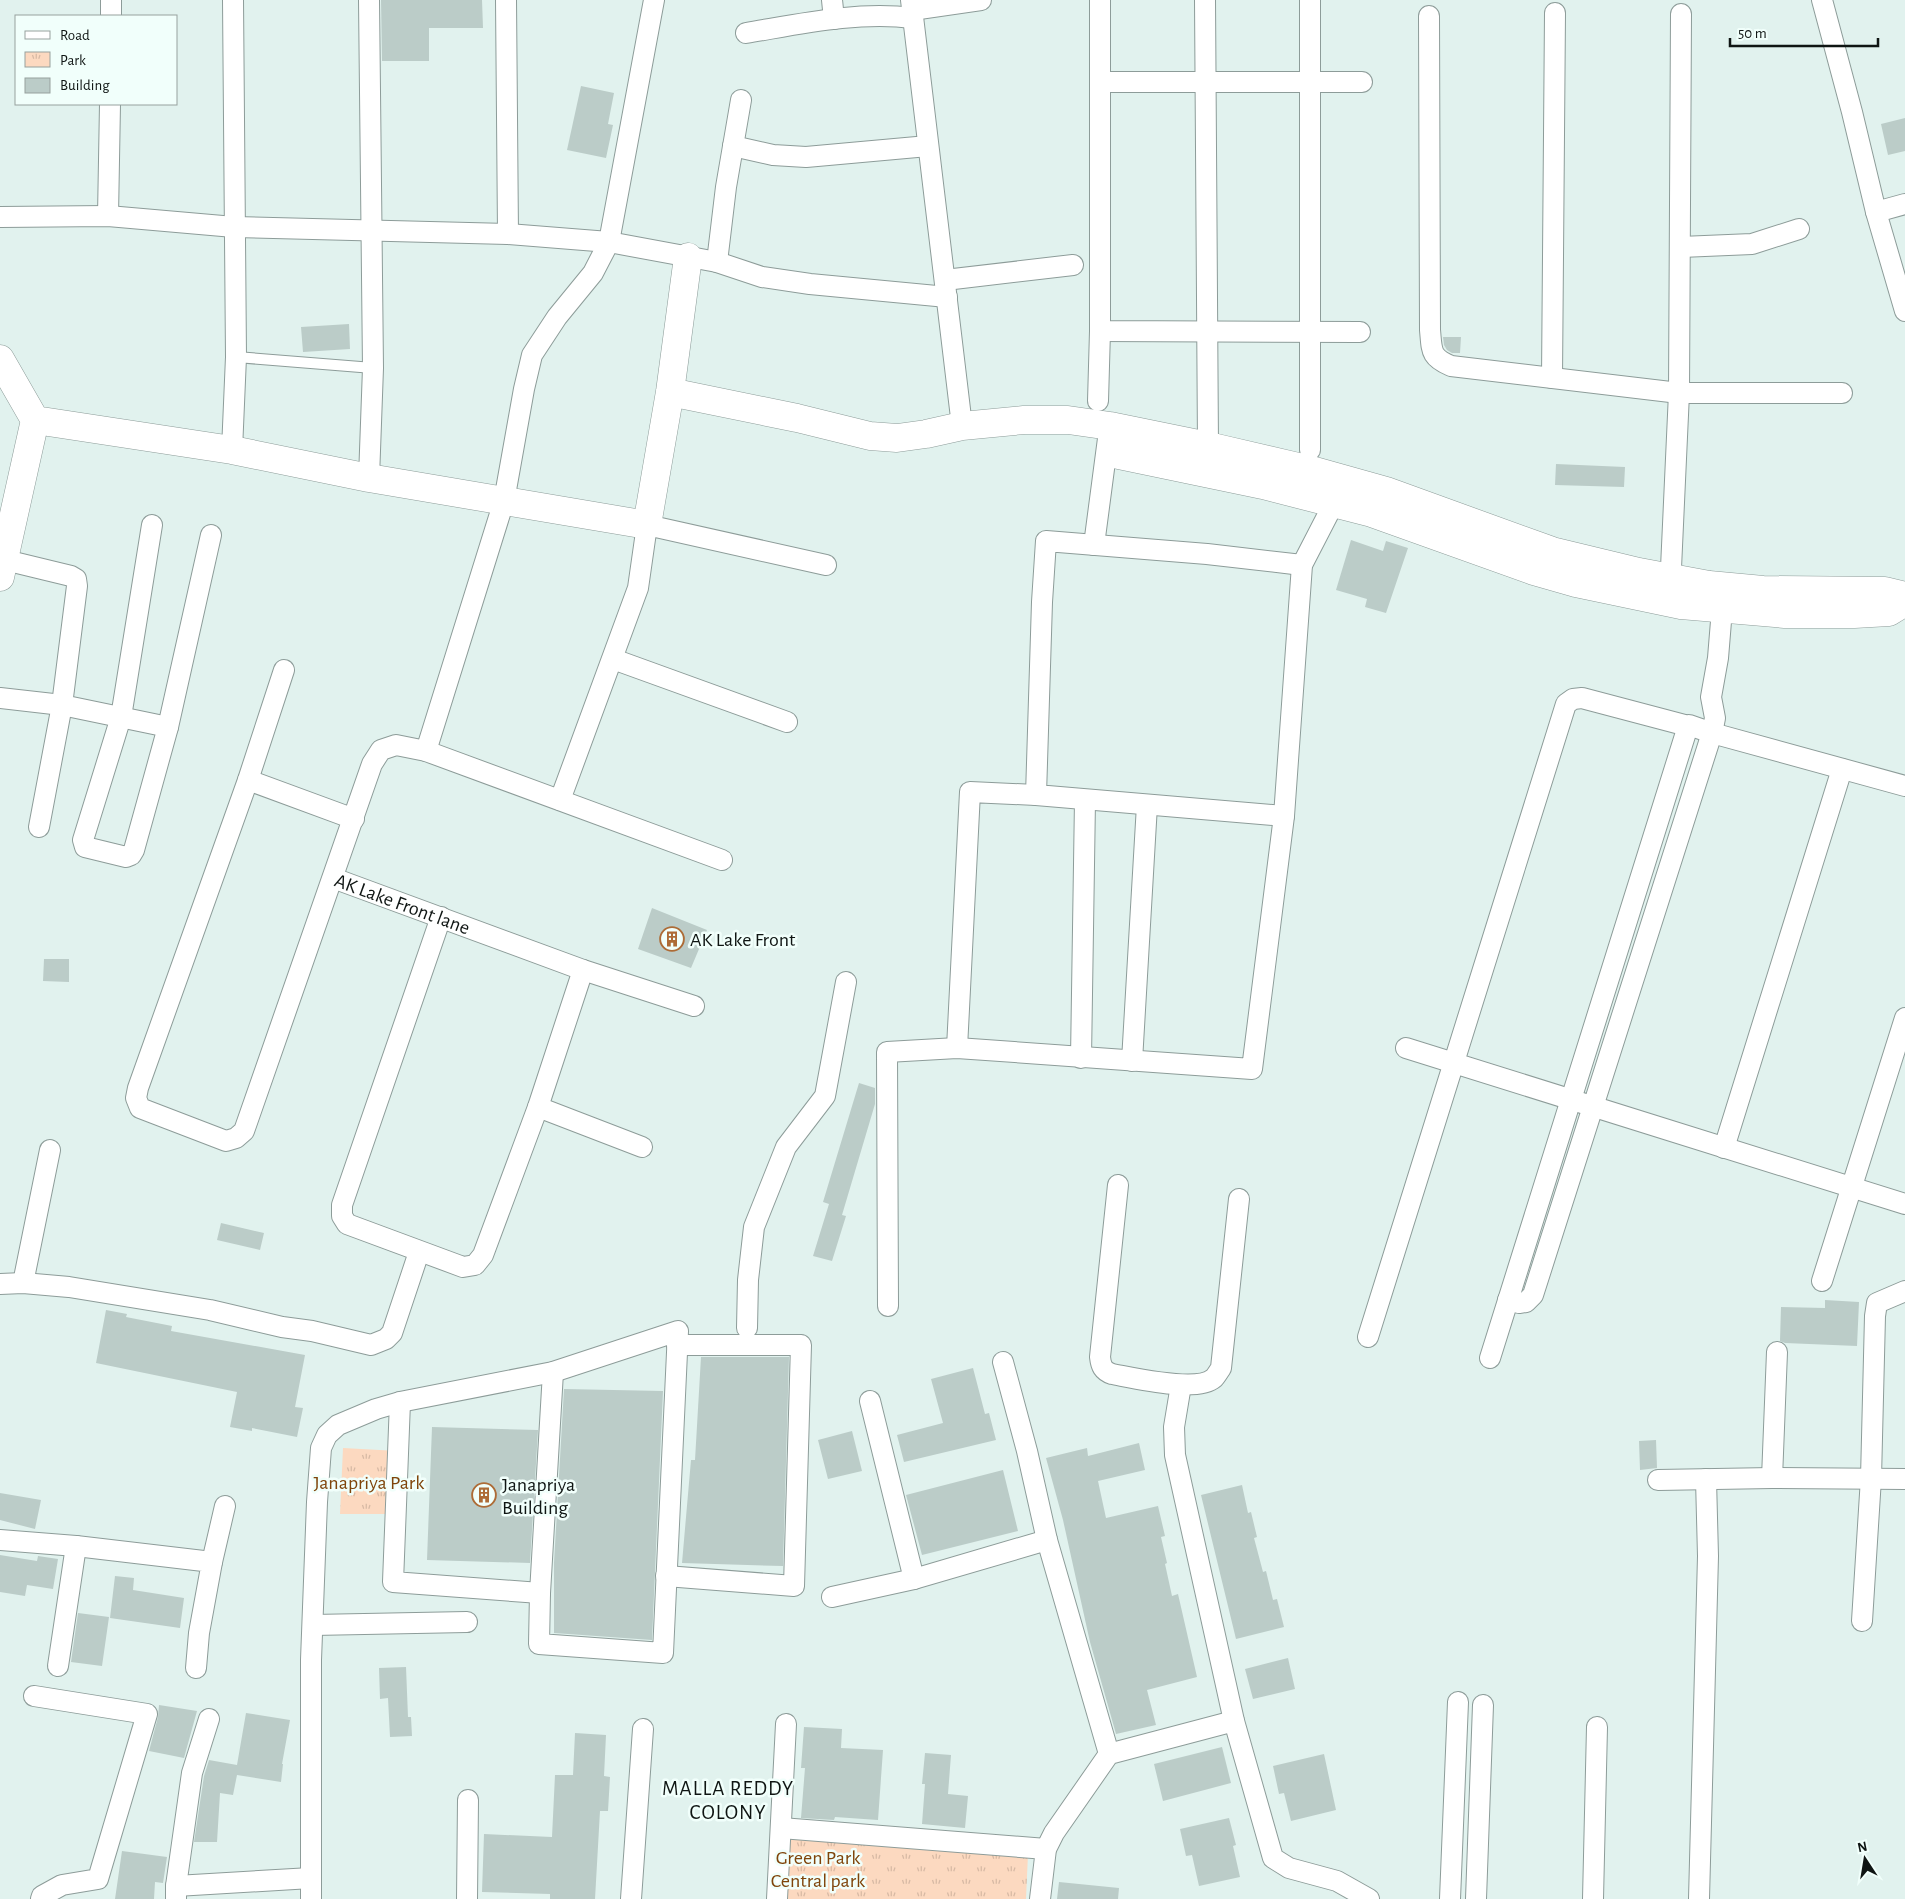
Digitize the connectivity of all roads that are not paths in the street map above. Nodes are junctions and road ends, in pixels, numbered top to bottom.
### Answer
1 (111, 0) edge
2 (233, 0) edge
3 (369, 0) edge
4 (506, 0) edge
5 (654, 0) edge
6 (981, 0) edge
7 (1100, 0) edge
8 (1204, 0) edge
9 (1310, 0) edge
10 (1822, 0) edge
11 (912, 9) edge
12 (833, 10) edge
13 (1555, 13) dead end
14 (1681, 14) dead end
15 (110, 15) edge
16 (1429, 16) dead end
17 (746, 33) dead end
18 (1205, 81) junction
19 (1101, 82) junction
20 (1310, 82) junction
21 (1362, 82) dead end
22 (741, 100) dead end
23 (110, 105) edge
24 (733, 146) junction
25 (928, 146) junction
26 (1905, 204) edge
27 (1876, 212) junction
28 (108, 216) junction
29 (0, 217) edge
30 (234, 226) junction
31 (1799, 229) dead end
32 (371, 230) junction
33 (508, 234) junction
34 (609, 242) junction
35 (1681, 247) junction
36 (688, 257) junction
37 (717, 262) junction
38 (1073, 265) dead end
39 (946, 289) junction
40 (1905, 311) edge
41 (1100, 331) junction
42 (1310, 331) junction
43 (1206, 332) junction
44 (1360, 332) dead end
45 (236, 357) junction
46 (0, 359) edge
47 (373, 368) junction
48 (1552, 378) junction
49 (670, 392) junction
50 (1679, 393) junction
51 (1842, 393) dead end
52 (1098, 401) dead end
53 (35, 420) junction
54 (962, 426) junction
55 (1110, 426) junction
56 (1208, 446) junction
57 (232, 450) junction
58 (1310, 450) dead end
59 (368, 478) junction
60 (1339, 492) junction
61 (504, 501) junction
62 (152, 525) dead end
63 (647, 525) junction
64 (211, 535) dead end
65 (1094, 545) junction
66 (826, 565) dead end
67 (1302, 565) junction
68 (2, 568) edge
69 (1670, 590) junction
70 (1905, 596) edge
71 (1905, 602) edge
72 (1722, 609) junction
73 (613, 659) junction
74 (284, 670) dead end
75 (1710, 697) junction
76 (0, 698) edge
77 (62, 706) junction
78 (121, 718) junction
79 (787, 722) dead end
80 (1689, 726) junction
81 (168, 727) junction
82 (1712, 733) junction
83 (426, 751) junction
84 (1842, 769) junction
85 (248, 780) junction
86 (1905, 786) edge
87 (1036, 795) junction
88 (560, 800) junction
89 (1085, 800) junction
90 (1147, 805) junction
91 (1284, 816) junction
92 (354, 819) junction
93 (39, 827) dead end
94 (722, 860) dead end
95 (333, 878) junction
96 (441, 917) junction
97 (583, 970) junction
98 (846, 982) dead end
99 (694, 1006) dead end
100 (1905, 1018) edge
101 (957, 1048) junction
102 (1406, 1048) dead end
103 (1081, 1058) junction
104 (1132, 1061) junction
105 (1454, 1063) junction
106 (1572, 1100) junction
107 (538, 1107) junction
108 (1592, 1107) junction
109 (642, 1147) dead end
110 (1724, 1148) junction
111 (50, 1150) dead end
112 (1118, 1185) dead end
113 (1851, 1188) junction
114 (1239, 1199) dead end
115 (1905, 1204) edge
116 (420, 1252) junction
117 (1822, 1281) dead end
118 (23, 1283) junction
119 (0, 1284) edge
120 (1905, 1291) edge
121 (1508, 1300) junction
122 (888, 1306) dead end
123 (746, 1328) dead end
124 (1368, 1337) dead end
125 (677, 1345) junction
126 (1777, 1352) dead end
127 (1490, 1358) dead end
128 (1004, 1362) dead end
129 (553, 1372) junction
130 (1181, 1385) junction
131 (870, 1401) dead end
132 (400, 1402) junction
133 (1772, 1478) junction
134 (1871, 1478) junction
135 (1706, 1479) junction
136 (1905, 1479) edge
137 (1658, 1480) dead end
138 (225, 1506) dead end
139 (0, 1540) edge
140 (1047, 1540) junction
141 (76, 1546) junction
142 (212, 1562) junction
143 (666, 1576) junction
144 (914, 1579) junction
145 (540, 1592) junction
146 (832, 1597) dead end
147 (1862, 1621) dead end
148 (467, 1622) dead end
149 (312, 1625) junction
150 (58, 1666) dead end
151 (196, 1668) dead end
152 (34, 1696) dead end
153 (1458, 1702) dead end
154 (1483, 1705) dead end
155 (209, 1719) dead end
156 (1234, 1721) junction
157 (786, 1724) dead end
158 (1597, 1727) dead end
159 (643, 1729) dead end
160 (1110, 1754) junction
161 (1455, 1769) junction
162 (1480, 1770) junction
163 (468, 1800) dead end
164 (781, 1828) junction
165 (1050, 1841) junction
166 (311, 1878) junction
167 (176, 1892) edge
168 (42, 1899) edge
169 (311, 1899) edge
170 (467, 1899) edge
171 (631, 1899) edge
172 (777, 1899) edge
173 (1040, 1899) edge
174 (1369, 1899) edge
175 (1450, 1899) edge
176 (1476, 1899) edge
177 (1593, 1899) edge
178 (1699, 1899) edge

1 - 15 street
2 - 30 street
3 - 32 street
4 - 33 street
5 - 34 street
6 - 11 street
7 - 19 street
8 - 18 street
9 - 20 street
10 - 27 street
11 - 12 street
11 - 25 street
12 - 17 street
13 - 48 street
14 - 35 street
16 - 48 street
18 - 19 street
18 - 20 street
18 - 43 street
19 - 41 street
20 - 21 street
20 - 42 street
22 - 24 street
23 - 28 street
24 - 25 street
24 - 37 street
25 - 39 street
26 - 27 street
27 - 40 street
28 - 29 street
28 - 30 street
30 - 32 street
30 - 45 street
31 - 35 street
32 - 33 street
32 - 47 street
33 - 34 street
34 - 36 street
34 - 61 street
35 - 50 street
36 - 37 street
36 - 49 street
37 - 39 street
38 - 39 street
39 - 54 street
41 - 43 street
41 - 52 street
42 - 43 street
42 - 44 street
42 - 58 street
43 - 56 street
45 - 47 lane
45 - 57 street
46 - 53 street
47 - 59 street
48 - 50 street
49 - 54 street
49 - 63 street
50 - 51 street
50 - 69 street
53 - 57 street
53 - 68 street
54 - 55 street
55 - 56 street
55 - 60 street
55 - 65 street
56 - 60 street
57 - 59 street
59 - 61 street
60 - 67 street
60 - 69 street
61 - 63 street
61 - 83 street
62 - 78 street
63 - 66 street
63 - 73 street
64 - 81 street
65 - 67 street
65 - 87 street
67 - 91 street
68 - 77 street
69 - 70 street
69 - 72 street
71 - 72 street
72 - 75 street
73 - 79 street
73 - 88 street
74 - 85 street
75 - 80 street
75 - 82 street
76 - 77 street
77 - 78 street
77 - 93 street
78 - 81 street
78 - 81 street
80 - 82 street
80 - 105 street
80 - 106 street
82 - 84 street
82 - 108 street
83 - 88 street
83 - 92 street, AK Lake Front lane
84 - 86 street
84 - 110 street
85 - 92 street
85 - 95 street
87 - 89 street
87 - 101 street
88 - 94 street
89 - 90 street
89 - 103 street
90 - 91 street
90 - 104 street
91 - 104 street
92 - 95 street, AK Lake Front lane
95 - 96 street, AK Lake Front lane
96 - 97 street, AK Lake Front lane
96 - 116 street
97 - 99 street, AK Lake Front lane
97 - 107 street
98 - 123 street
100 - 113 street
101 - 103 street
101 - 122 street
102 - 105 street
103 - 104 street
105 - 106 street
105 - 124 street
106 - 108 street
106 - 121 street
107 - 109 street
107 - 116 street
108 - 110 street
108 - 121 street
110 - 113 street
111 - 118 street
112 - 130 street
113 - 115 street
113 - 117 street
114 - 130 street
116 - 118 street
118 - 119 street
120 - 134 street
121 - 127 street
125 - 129 street
125 - 143 street
125 - 143 street
126 - 133 street
128 - 140 street
129 - 132 street
129 - 145 street
130 - 156 street
131 - 144 street
132 - 145 street
132 - 149 street
133 - 134 street
133 - 135 street
134 - 136 street
134 - 147 street
135 - 137 street
135 - 178 street
138 - 142 street
139 - 141 street
140 - 144 street
140 - 160 street
141 - 142 street
141 - 150 street
142 - 151 street
143 - 145 street
144 - 146 street
148 - 149 street
149 - 166 street
152 - 168 street
153 - 161 street
154 - 162 street
155 - 167 street
156 - 160 street
156 - 174 street
157 - 164 street
158 - 177 street
159 - 171 street
160 - 165 street
161 - 162 street
161 - 175 street
162 - 176 street
163 - 170 street
164 - 165 street
164 - 172 street
165 - 173 street
166 - 167 street
166 - 169 street

